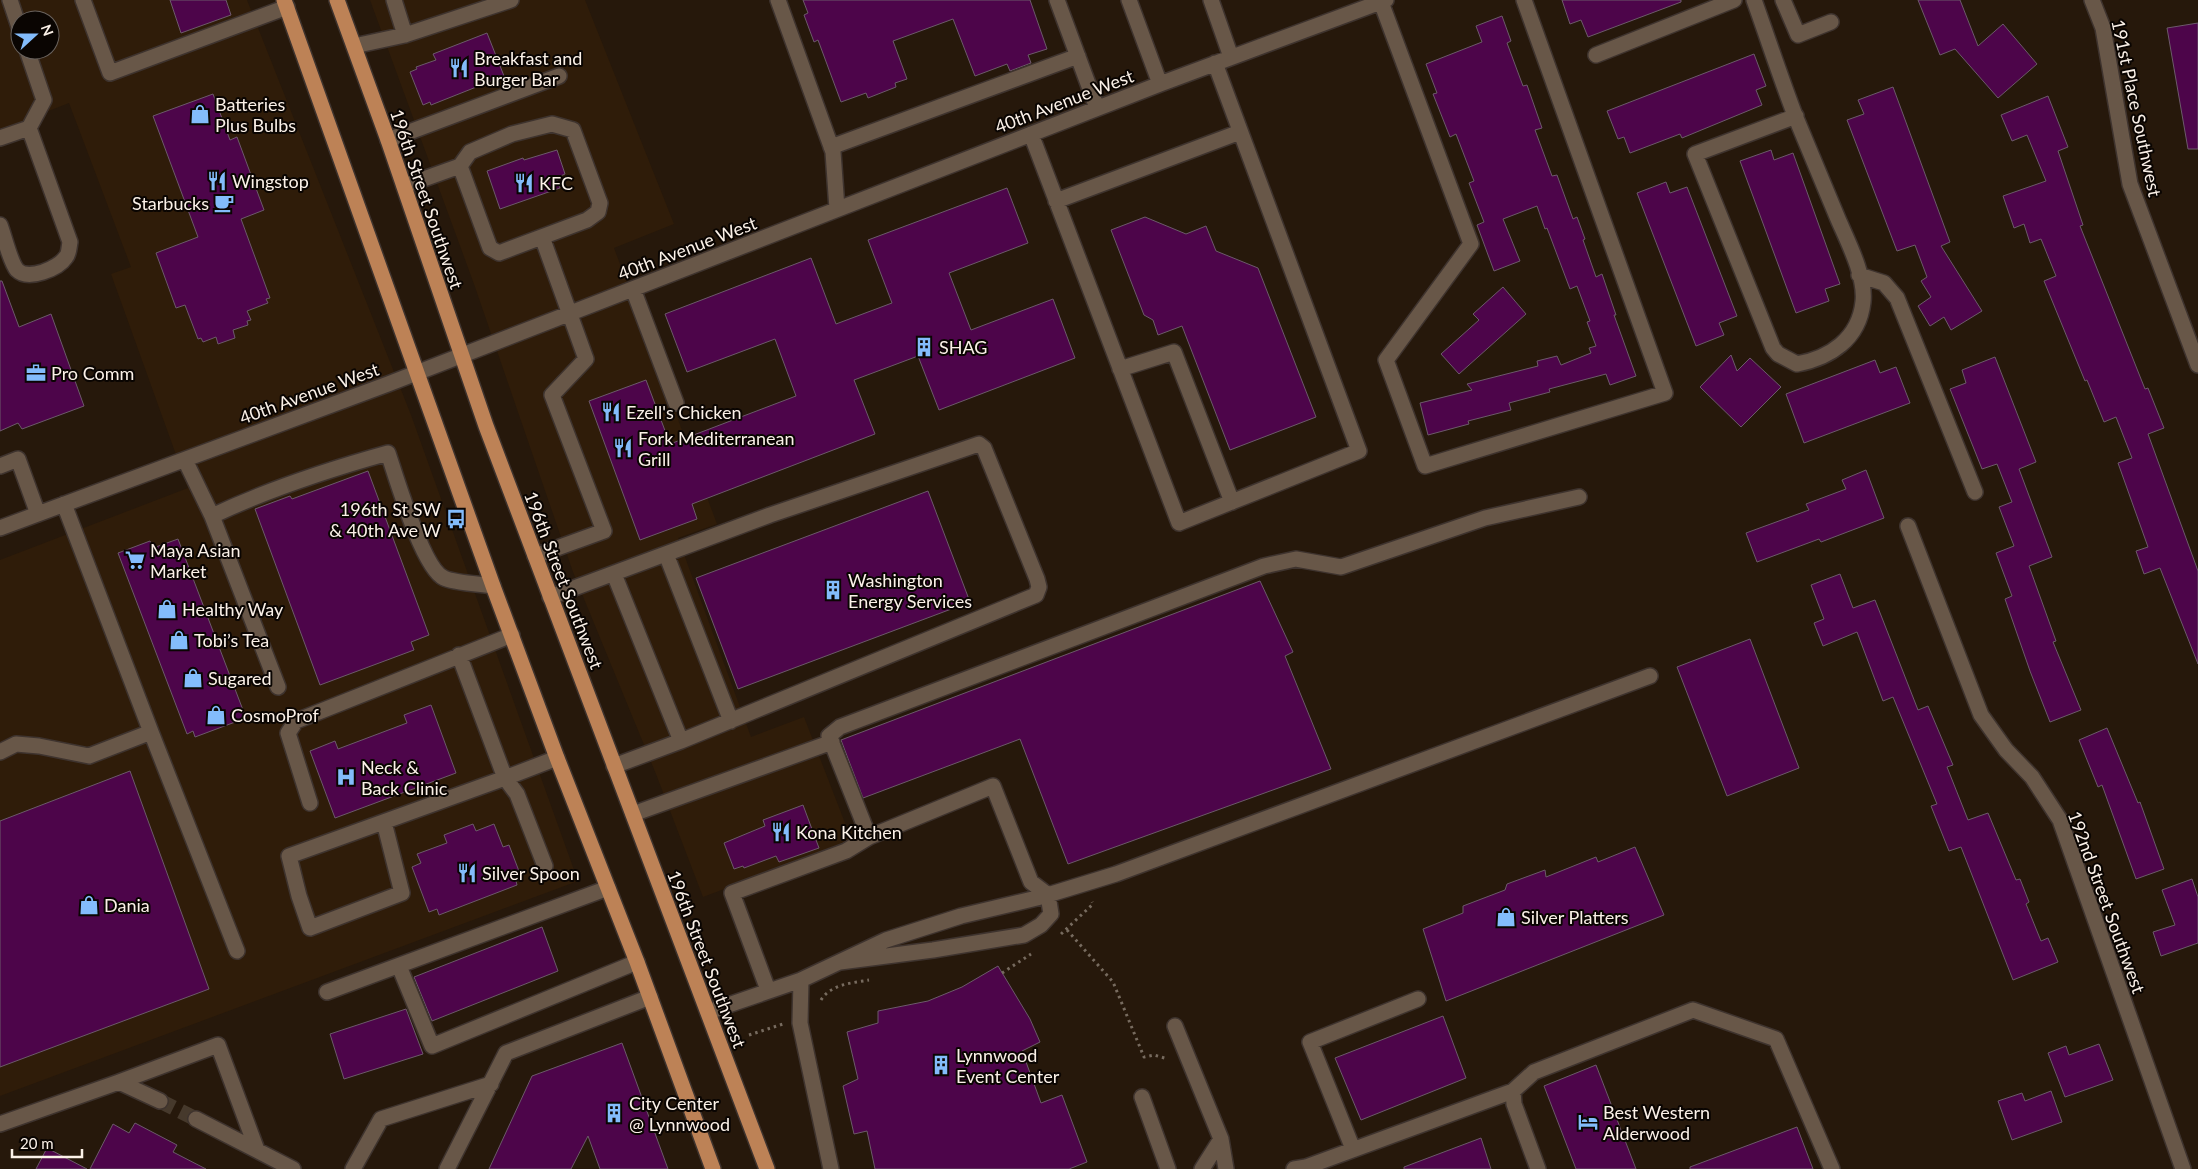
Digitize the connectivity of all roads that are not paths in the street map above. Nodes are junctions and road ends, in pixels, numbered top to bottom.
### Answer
1 (83, 0) edge
2 (337, 0) edge
3 (394, 0) edge
4 (511, 0) edge
5 (778, 0) edge
6 (1057, 0) edge
7 (1129, 0) edge
8 (1211, 0) edge
9 (1524, 0) edge
10 (1734, 0) edge
11 (1754, 0) edge
12 (1783, 0) edge
13 (2092, 0) edge
14 (1383, 1) edge
15 (285, 4) edge
16 (1831, 22) dead end
17 (405, 35) junction
18 (354, 46) junction
19 (1596, 55) dead end
20 (1078, 56) junction
21 (1231, 57) junction
22 (30, 60) edge
23 (1214, 63) junction
24 (559, 76) dead end
25 (1160, 84) junction
26 (1097, 108) junction
27 (1796, 116) junction
28 (29, 128) junction
29 (1240, 132) junction
30 (1030, 134) junction
31 (0, 138) edge
32 (388, 140) junction
33 (831, 147) junction
34 (460, 166) junction
35 (404, 186) junction
36 (1056, 201) junction
37 (837, 209) junction
38 (0, 225) edge
39 (542, 237) junction
40 (1859, 275) junction
41 (633, 289) junction
42 (570, 314) junction
43 (461, 356) junction
44 (2198, 365) edge
45 (1120, 369) junction
46 (417, 373) junction
47 (676, 403) dead end
48 (185, 460) junction
49 (0, 466) edge
50 (1975, 492) dead end
51 (1579, 497) dead end
52 (1232, 502) junction
53 (64, 504) junction
54 (38, 514) junction
55 (212, 516) junction
56 (1908, 526) dead end
57 (0, 528) edge
58 (666, 554) junction
59 (535, 556) junction
60 (614, 574) junction
61 (493, 586) junction
62 (550, 597) junction
63 (512, 635) junction
64 (459, 655) junction
65 (1650, 676) dead end
66 (278, 687) dead end
67 (731, 721) junction
68 (152, 732) junction
69 (681, 741) junction
70 (832, 742) junction
71 (0, 752) edge
72 (557, 758) junction
73 (614, 766) junction
74 (505, 778) junction
75 (310, 803) dead end
76 (633, 814) junction
77 (384, 822) junction
78 (869, 837) junction
79 (546, 866) dead end
80 (608, 888) junction
81 (1048, 895) junction
82 (237, 951) dead end
83 (637, 962) junction
84 (840, 962) junction
85 (400, 966) junction
86 (801, 980) junction
87 (768, 990) junction
88 (328, 992) dead end
89 (650, 997) junction
90 (1418, 999) dead end
91 (708, 1012) junction
92 (1175, 1026) dead end
93 (119, 1082) junction
94 (491, 1084) junction
95 (1513, 1091) junction
96 (1142, 1097) dead end
97 (160, 1101) tunnel mouth
98 (196, 1119) tunnel mouth
99 (0, 1124) edge
100 (1221, 1139) junction
101 (1353, 1149) junction
102 (257, 1150) junction
103 (293, 1169) edge
104 (352, 1169) edge
105 (447, 1169) edge
106 (713, 1169) edge
107 (767, 1169) edge
108 (831, 1169) edge
109 (1168, 1169) edge
110 (1202, 1169) edge
111 (1226, 1169) edge
112 (1294, 1169) edge
113 (1538, 1169) edge
114 (1832, 1169) edge
115 (2183, 1169) edge

1 - 15 street
2 - 18 main road, 196th Street Southwest
3 - 17 street
4 - 17 street
5 - 33 street
6 - 20 street
7 - 25 street
8 - 21 street
9 - 14 street
10 - 19 street
11 - 27 street
12 - 16 street
13 - 44 street, 191st Place Southwest
14 - 21 street, 40th Avenue West
15 - 46 main road
17 - 18 street
18 - 32 main road, 196th Street Southwest
20 - 26 street
20 - 33 street
21 - 23 street, 40th Avenue West
22 - 28 street
23 - 25 street, 40th Avenue West
23 - 29 street
24 - 32 street
25 - 26 street, 40th Avenue West
26 - 30 street, 40th Avenue West
27 - 40 street
27 - 40 street
28 - 31 street
28 - 38 street
29 - 36 street
29 - 52 street
30 - 36 street
30 - 37 street, 40th Avenue West
32 - 35 main road, 196th Street Southwest
33 - 37 street
34 - 35 street
34 - 39 street
34 - 39 street
35 - 43 main road, 196th Street Southwest
36 - 45 street
37 - 41 street, 40th Avenue West
39 - 42 street
40 - 50 street
41 - 42 street, 40th Avenue West
41 - 47 street
42 - 43 street, 40th Avenue West
42 - 59 street
43 - 46 street, 40th Avenue West
43 - 59 main road, 196th Street Southwest
45 - 52 street
45 - 52 street
46 - 48 street, 40th Avenue West
46 - 61 main road
48 - 53 street, 40th Avenue West
48 - 55 street
49 - 54 street
51 - 70 street
53 - 54 street, 40th Avenue West
53 - 68 street
54 - 57 street, 40th Avenue West
55 - 61 street
55 - 66 street
56 - 115 street, 192nd Street Southwest
58 - 60 street
58 - 67 street
58 - 67 street
59 - 62 main road, 196th Street Southwest
60 - 62 street
60 - 69 street
61 - 63 main road
62 - 73 main road, 196th Street Southwest
63 - 64 street
63 - 72 main road
64 - 74 street
64 - 75 street
65 - 81 street
67 - 69 street
68 - 71 street
68 - 82 street
69 - 73 street
70 - 76 street
70 - 78 street
72 - 74 street
72 - 80 main road
73 - 76 main road, 196th Street Southwest
74 - 77 street
74 - 79 street
76 - 91 main road, 196th Street Southwest
77 - 77 street
78 - 81 street
78 - 87 street
80 - 83 main road
80 - 85 street
81 - 84 street
81 - 84 street
83 - 85 street
83 - 89 main road
84 - 86 street
85 - 88 street
86 - 87 street
86 - 108 street
87 - 91 street
89 - 94 street
89 - 106 main road
90 - 101 street
91 - 107 main road, 196th Street Southwest
92 - 100 street
93 - 97 street
93 - 99 street
93 - 102 street
94 - 104 street
94 - 105 street
95 - 101 street
95 - 113 street
95 - 114 street
96 - 109 street
98 - 102 street
100 - 110 street
100 - 111 street
101 - 112 street
102 - 103 street

